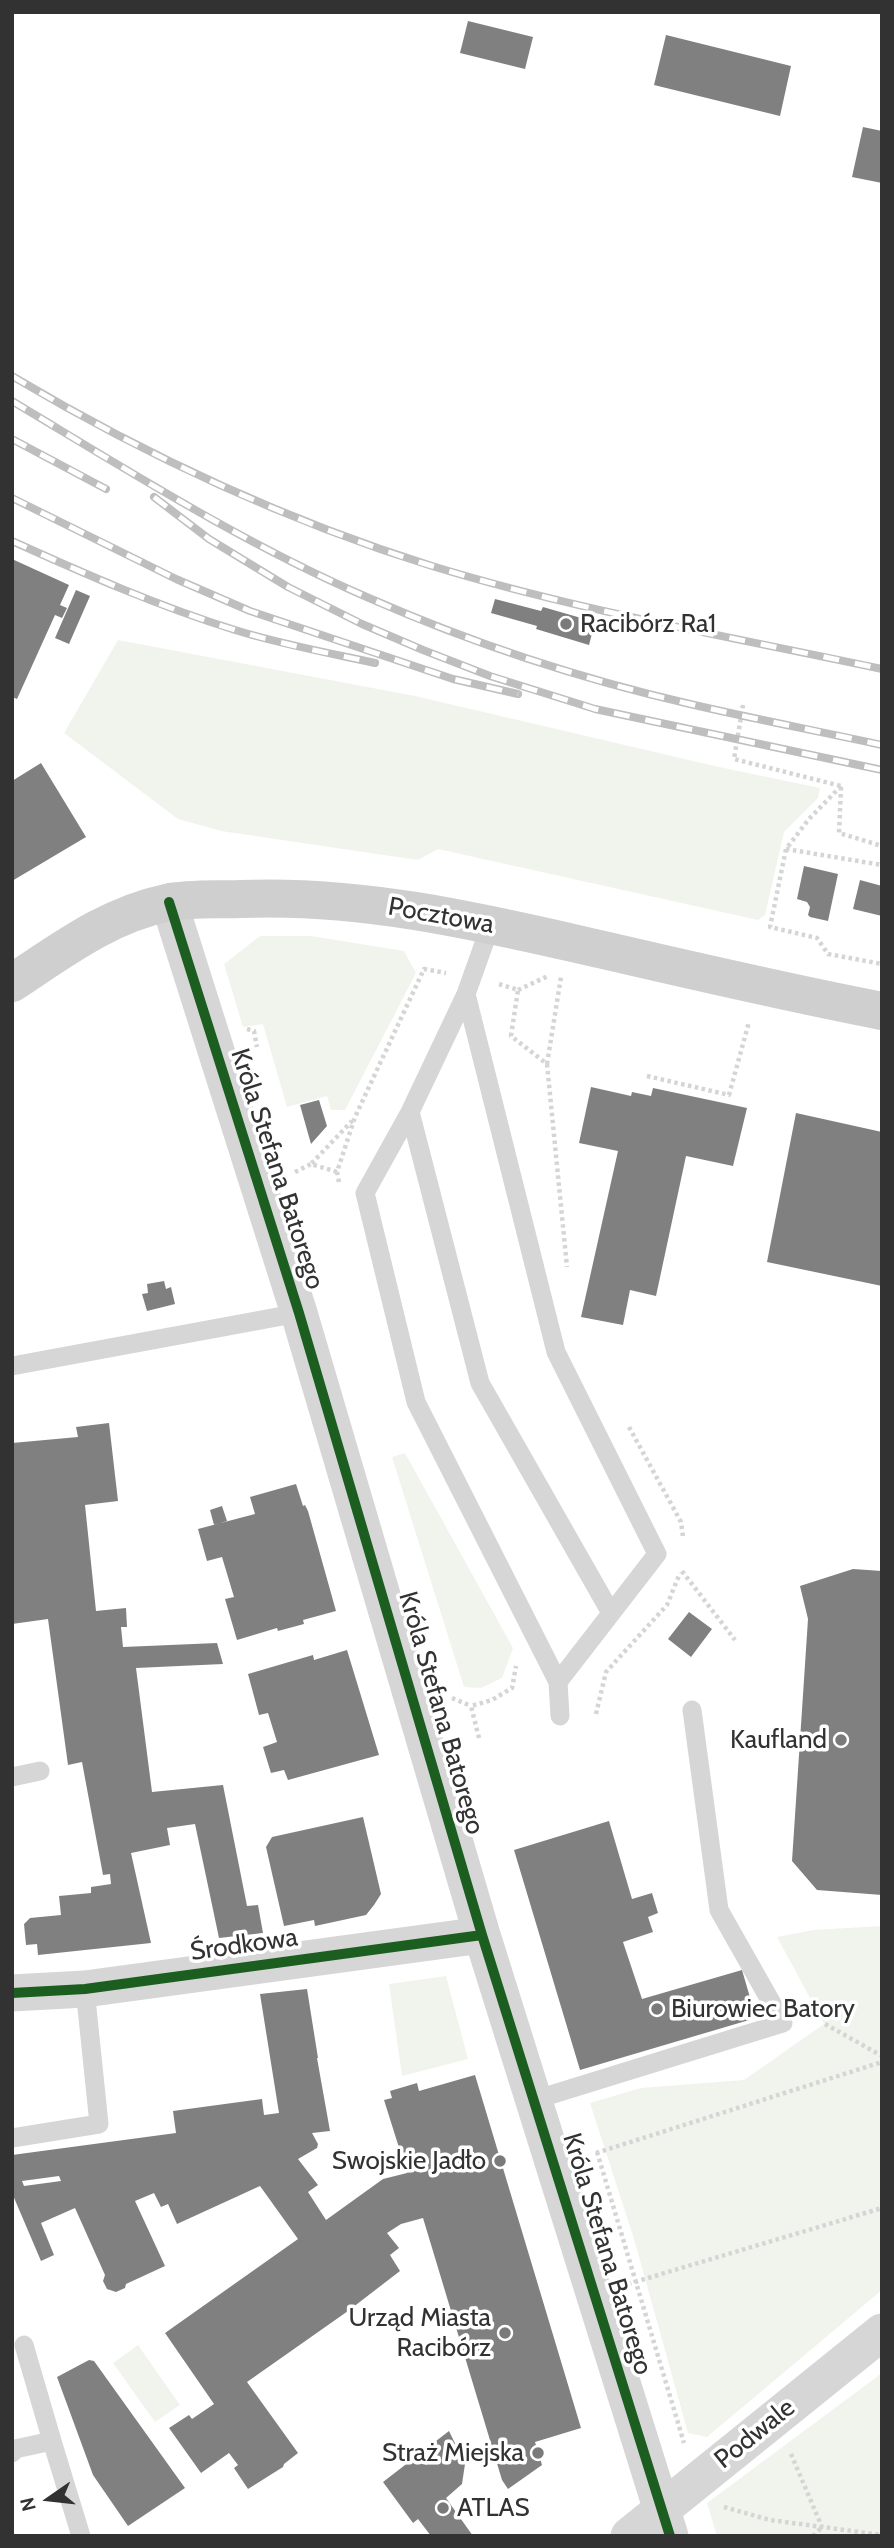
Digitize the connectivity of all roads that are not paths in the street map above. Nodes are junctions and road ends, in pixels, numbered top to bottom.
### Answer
1 (169, 902) junction
2 (491, 924) junction
3 (12, 983) edge
4 (466, 994) junction
5 (882, 1011) edge
6 (410, 1112) junction
7 (299, 1313) junction
8 (12, 1366) edge
9 (611, 1613) junction
10 (558, 1682) junction
11 (692, 1710) dead end
12 (560, 1716) dead end
13 (40, 1771) dead end
14 (12, 1777) edge
15 (482, 1935) junction
16 (85, 1989) junction
17 (12, 1993) edge
18 (534, 2100) junction
19 (12, 2138) edge
20 (882, 2332) edge
21 (24, 2345) dead end
22 (52, 2441) junction
23 (12, 2453) edge
24 (666, 2522) edge
25 (81, 2536) edge
26 (629, 2536) edge

1 - 2 main road, Pocztowa
1 - 3 main road, Pocztowa
1 - 7 street, Króla Stefana Batorego
2 - 4 lane
2 - 5 main road, Pocztowa
4 - 6 lane
4 - 9 lane
6 - 9 lane
6 - 10 lane
7 - 8 lane
7 - 15 street, Króla Stefana Batorego
9 - 10 lane
10 - 12 lane
11 - 18 lane
13 - 14 lane
15 - 16 street, Środkowa
15 - 18 street, Króla Stefana Batorego
16 - 17 street, Środkowa
16 - 19 lane
18 - 24 street, Króla Stefana Batorego
20 - 24 street, Podwale
21 - 22 lane
22 - 23 lane
22 - 25 lane
24 - 26 street, Podwale

